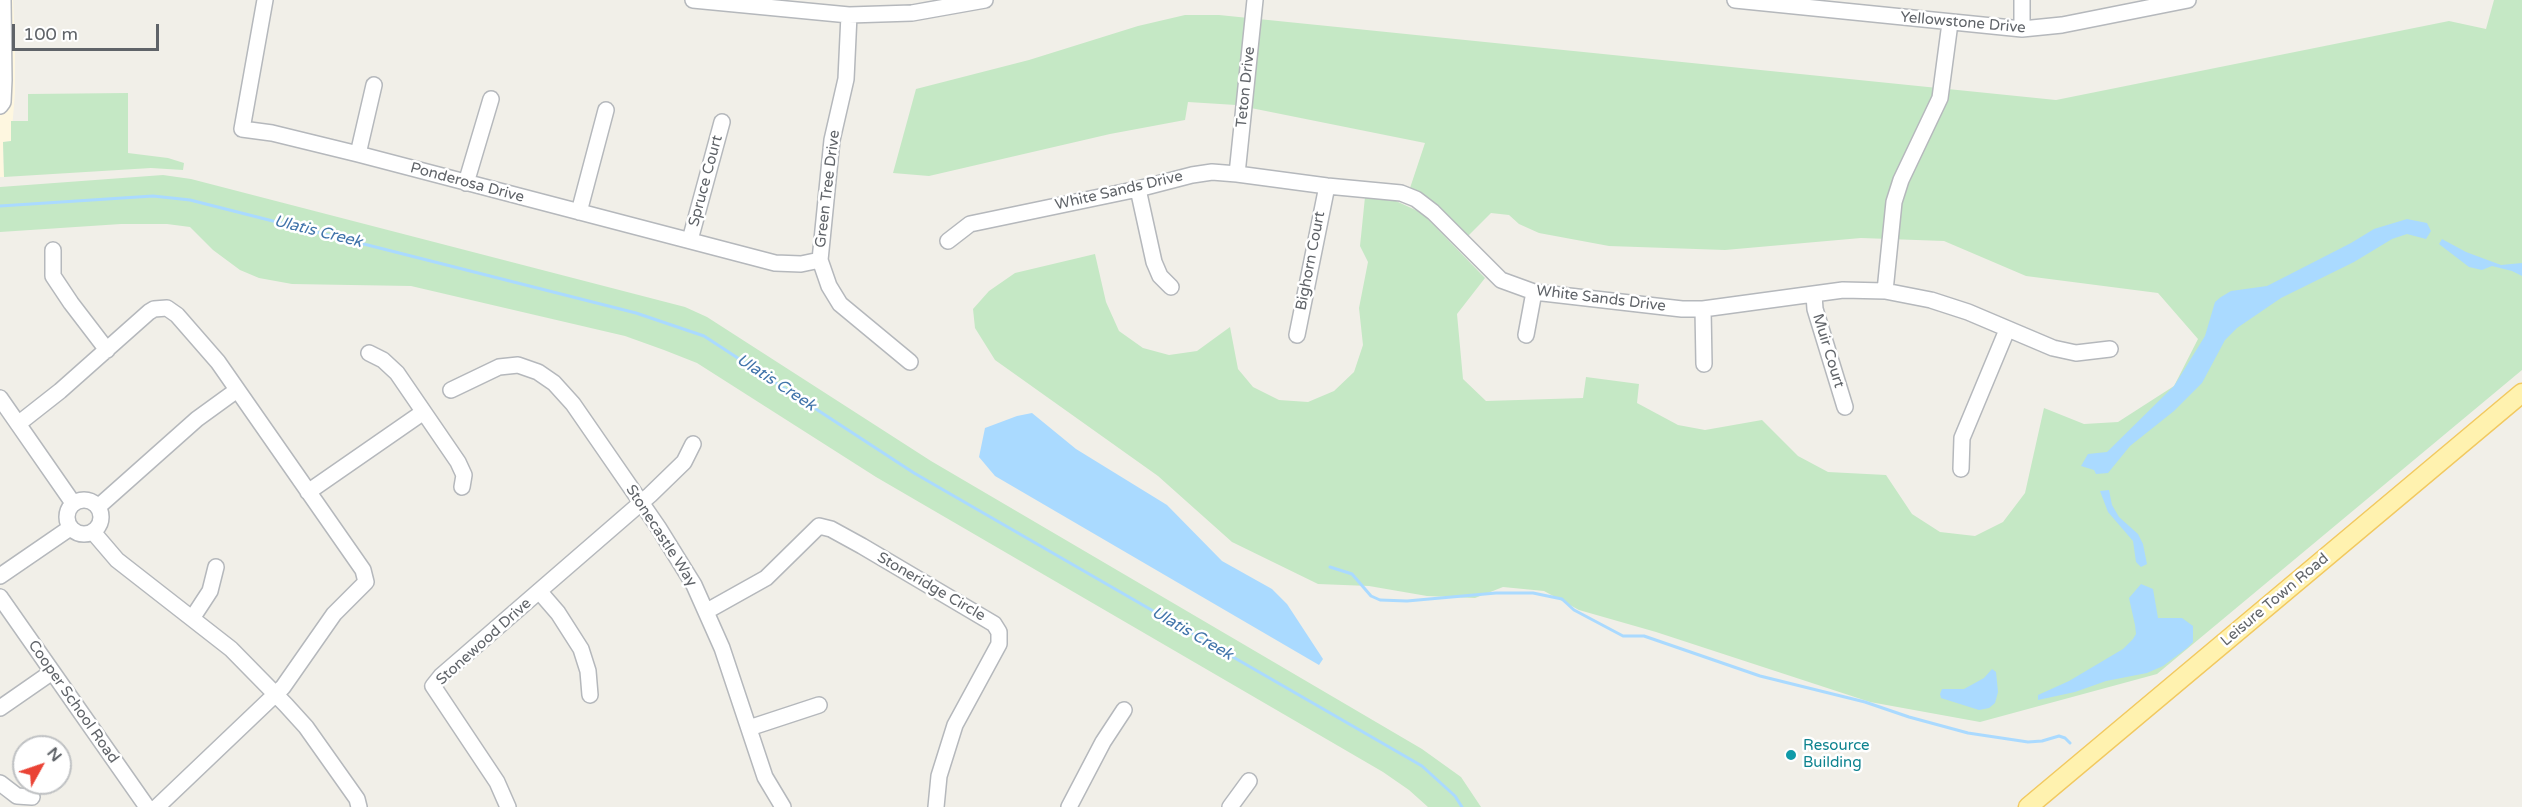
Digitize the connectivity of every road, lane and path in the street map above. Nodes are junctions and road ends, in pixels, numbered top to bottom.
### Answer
1 (3, 0) edge
2 (265, 0) edge
3 (693, 0) edge
4 (986, 0) edge
5 (1255, 0) edge
6 (1744, 0) edge
7 (2022, 0) edge
8 (2188, 0) edge
9 (943, 5) edge
10 (808, 6) edge
11 (1882, 8) edge
12 (849, 15) junction
13 (1950, 23) junction
14 (2022, 29) junction
15 (374, 85) dead end
16 (491, 99) dead end
17 (0, 106) edge
18 (606, 110) dead end
19 (722, 122) dead end
20 (358, 154) junction
21 (1237, 174) junction
22 (466, 183) junction
23 (1327, 186) junction
24 (1138, 189) junction
25 (579, 212) junction
26 (690, 240) junction
27 (948, 241) dead end
28 (53, 250) dead end
29 (820, 260) junction
30 (1171, 287) dead end
31 (1885, 291) junction
32 (1534, 292) junction
33 (1814, 295) junction
34 (1703, 309) junction
35 (2007, 330) junction
36 (1297, 335) dead end
37 (1526, 335) dead end
38 (107, 350) junction
39 (2110, 350) dead end
40 (369, 353) dead end
41 (910, 362) dead end
42 (1704, 364) dead end
43 (237, 390) junction
44 (451, 390) dead end
45 (2522, 393) edge
46 (0, 398) edge
47 (1845, 406) dead end
48 (422, 413) junction
49 (18, 424) junction
50 (693, 444) dead end
51 (1961, 469) dead end
52 (462, 487) dead end
53 (308, 492) junction
54 (73, 503) junction
55 (641, 503) junction
56 (98, 507) junction
57 (70, 528) junction
58 (93, 532) junction
59 (216, 567) dead end
60 (0, 576) edge
61 (539, 591) junction
62 (0, 597) edge
63 (707, 611) junction
64 (193, 617) junction
65 (52, 672) junction
66 (276, 694) junction
67 (590, 695) dead end
68 (819, 705) dead end
69 (0, 708) edge
70 (1124, 710) dead end
71 (750, 728) junction
72 (1249, 781) dead end
73 (0, 783) edge
74 (32, 797) dead end
75 (147, 807) edge
76 (157, 807) edge
77 (359, 807) edge
78 (508, 807) edge
79 (783, 807) edge
80 (936, 807) edge
81 (1069, 807) edge
82 (1230, 807) edge
83 (2028, 807) edge

1 - 17 street
2 - 20 street, Ponderosa Drive
3 - 10 street
4 - 9 street
5 - 21 street, Teton Drive
6 - 11 street, Yellowstone Drive
7 - 14 street
8 - 14 street, Yellowstone Drive
9 - 12 street
10 - 12 street
11 - 13 street, Yellowstone Drive
12 - 29 street, Green Tree Drive
13 - 14 street, Yellowstone Drive
13 - 31 street
15 - 20 street
16 - 22 street
18 - 25 street
19 - 26 street, Spruce Court
20 - 22 street, Ponderosa Drive
21 - 23 street, White Sands Drive
21 - 24 street, White Sands Drive
22 - 25 street, Ponderosa Drive
23 - 32 street, White Sands Drive
23 - 36 street, Bighorn Court
24 - 27 street, White Sands Drive
24 - 30 street
25 - 26 street, Ponderosa Drive
26 - 29 street, Ponderosa Drive
28 - 38 street
29 - 41 street, Green Tree Drive
31 - 33 street, White Sands Drive
31 - 35 street, White Sands Drive
32 - 34 street, White Sands Drive
32 - 37 street
33 - 34 street, White Sands Drive
33 - 47 street, Muir Court
34 - 42 street
35 - 39 street, White Sands Drive
35 - 51 street
38 - 43 street
38 - 49 street
40 - 48 street
43 - 53 street
43 - 56 street
44 - 55 street, Stonecastle Way
45 - 83 main road, Leisure Town Road
46 - 49 street
48 - 52 street
48 - 53 street
49 - 54 street
50 - 55 street, Stonewood Drive
53 - 66 street
54 - 56 street
54 - 57 street
55 - 61 street, Stonewood Drive
55 - 63 street, Stonecastle Way
56 - 58 street
57 - 58 street
57 - 60 street
58 - 64 street
59 - 64 street
61 - 67 street
61 - 78 street, Stonewood Drive
62 - 65 street, Cooper School Road
63 - 71 street, Stonecastle Way
63 - 80 street, Stoneridge Circle
64 - 66 street
65 - 69 street
65 - 75 street, Cooper School Road
66 - 76 street
66 - 77 street
68 - 71 street
70 - 81 street
71 - 79 street, Stonecastle Way
72 - 82 street
73 - 74 street

